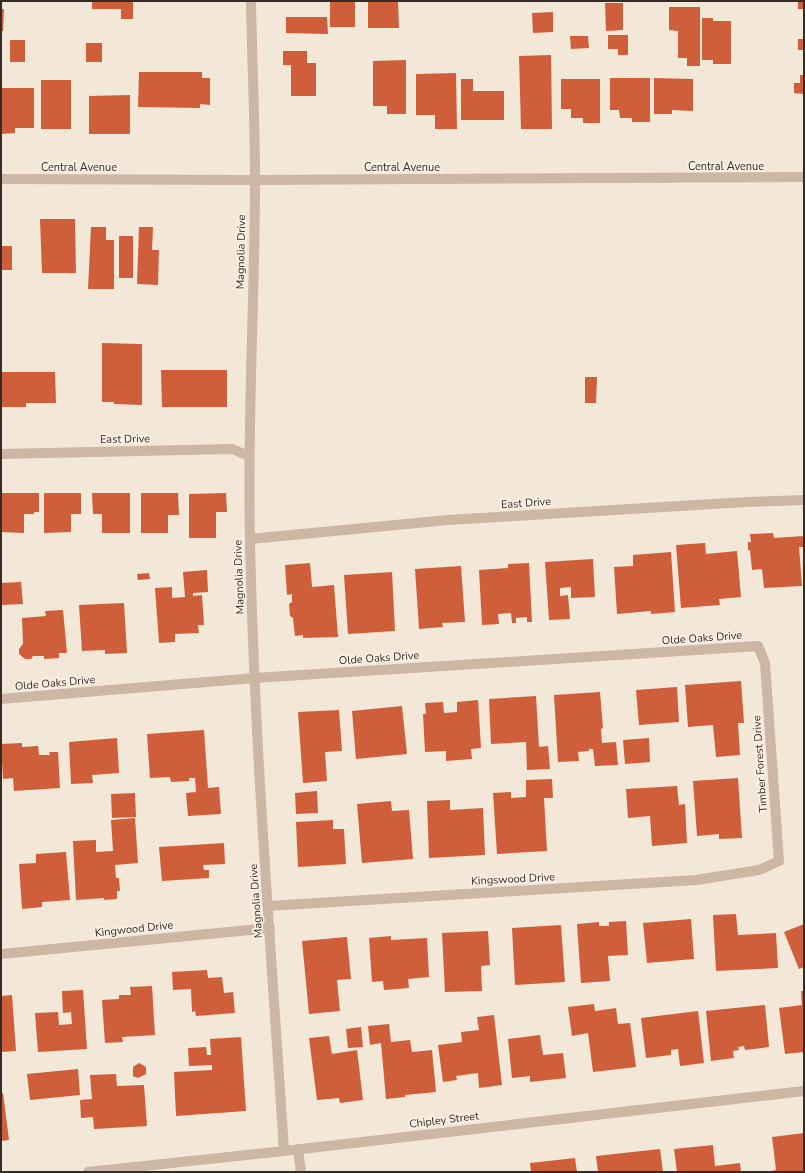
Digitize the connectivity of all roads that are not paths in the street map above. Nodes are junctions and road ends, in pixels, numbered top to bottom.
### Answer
1 (251, 1) edge
2 (804, 177) edge
3 (1, 179) edge
4 (255, 180) junction
5 (1, 454) edge
6 (249, 456) junction
7 (804, 500) edge
8 (250, 539) junction
9 (758, 646) joint
10 (255, 678) junction
11 (1, 700) edge
12 (759, 870) joint
13 (268, 906) junction
14 (270, 928) junction
15 (1, 954) edge
16 (804, 1091) edge
17 (298, 1149) junction
18 (284, 1151) junction
19 (88, 1172) edge
20 (301, 1172) edge

1 - 4 street, Magnolia Drive
2 - 4 street, Central Avenue
3 - 4 street, Central Avenue
4 - 6 street, Magnolia Drive
5 - 6 street, East Drive
6 - 8 street, Magnolia Drive
7 - 8 street, East Drive
8 - 10 street, Magnolia Drive
9 - 10 street, Olde Oaks Drive
9 - 12 street, Timber Forest Drive
10 - 11 street, Olde Oaks Drive
10 - 13 street, Magnolia Drive
12 - 13 street, Kingswood Drive
13 - 14 street, Magnolia Drive
14 - 15 street, Kingwood Drive
14 - 18 street, Magnolia Drive
16 - 17 street, Chipley Street
17 - 18 street, Chipley Street
17 - 20 street
18 - 19 street, Chipley Street

